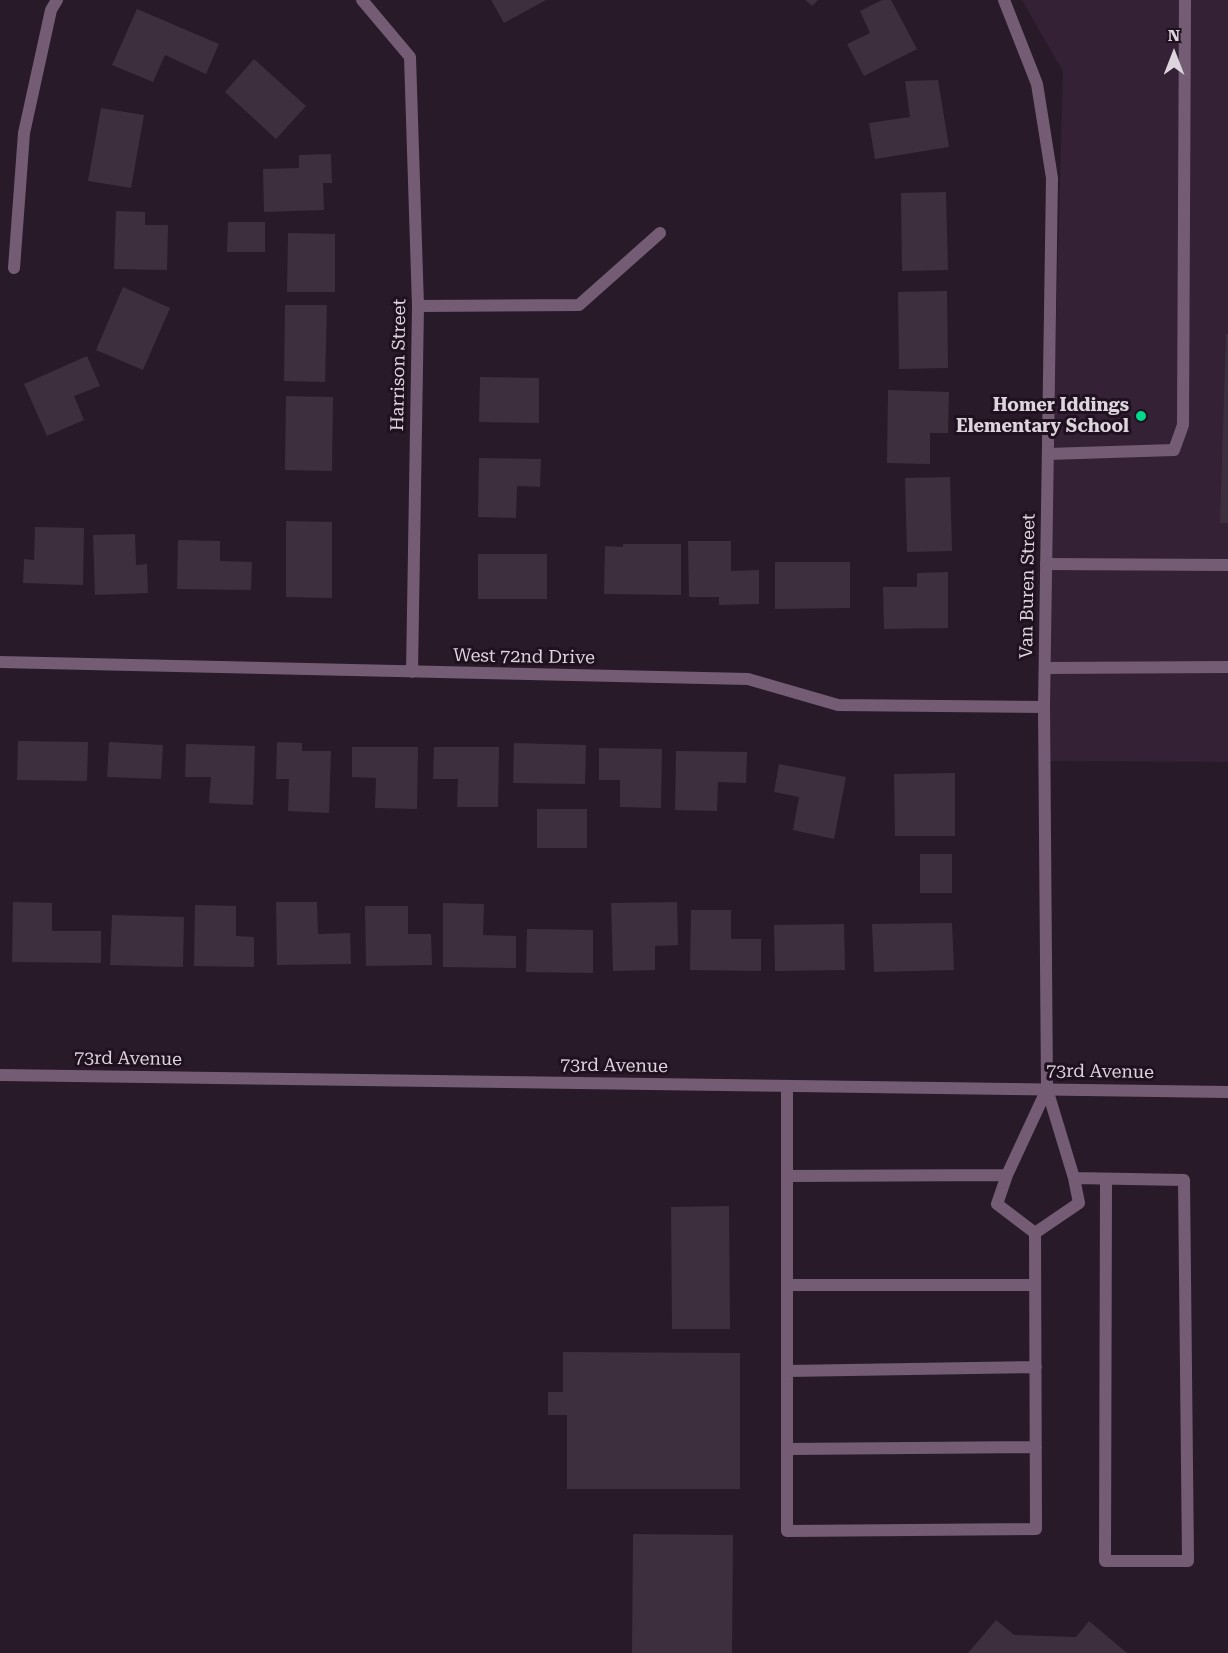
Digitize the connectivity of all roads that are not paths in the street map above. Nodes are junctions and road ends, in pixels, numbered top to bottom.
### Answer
1 (57, 0) edge
2 (362, 0) edge
3 (1004, 0) edge
4 (1185, 0) edge
5 (660, 233) dead end
6 (14, 268) dead end
7 (418, 306) junction
8 (1048, 454) junction
9 (1046, 564) junction
10 (1228, 565) edge
11 (0, 662) edge
12 (1228, 667) edge
13 (1045, 668) junction
14 (412, 672) junction
15 (1044, 707) junction
16 (0, 1075) edge
17 (787, 1087) junction
18 (1047, 1089) junction
19 (1228, 1092) edge
20 (1007, 1175) junction
21 (787, 1176) junction
22 (1074, 1178) junction
23 (1106, 1179) junction
24 (1035, 1233) junction
25 (787, 1285) junction
26 (1035, 1285) junction
27 (1036, 1367) junction
28 (787, 1371) junction
29 (1036, 1447) junction
30 (787, 1449) junction

1 - 6 street
2 - 7 street, Harrison Street
3 - 8 street, Van Buren Street
4 - 8 street
5 - 7 street
7 - 14 street, Harrison Street
8 - 9 street, Van Buren Street
9 - 10 street
9 - 13 street, Van Buren Street
11 - 14 street, West 72nd Drive
12 - 13 street
13 - 15 street, Van Buren Street
14 - 15 street, West 72nd Drive
15 - 18 street, Van Buren Street
16 - 17 street, 73rd Avenue
17 - 18 street, 73rd Avenue
17 - 21 street
18 - 19 street, 73rd Avenue
18 - 20 street
18 - 22 street
20 - 21 street
20 - 24 street
21 - 25 street
22 - 23 street
22 - 24 street
23 - 23 street
24 - 26 street
25 - 26 street
25 - 28 street
26 - 27 street
27 - 28 street
27 - 29 street
28 - 30 street
29 - 30 street
29 - 30 street

